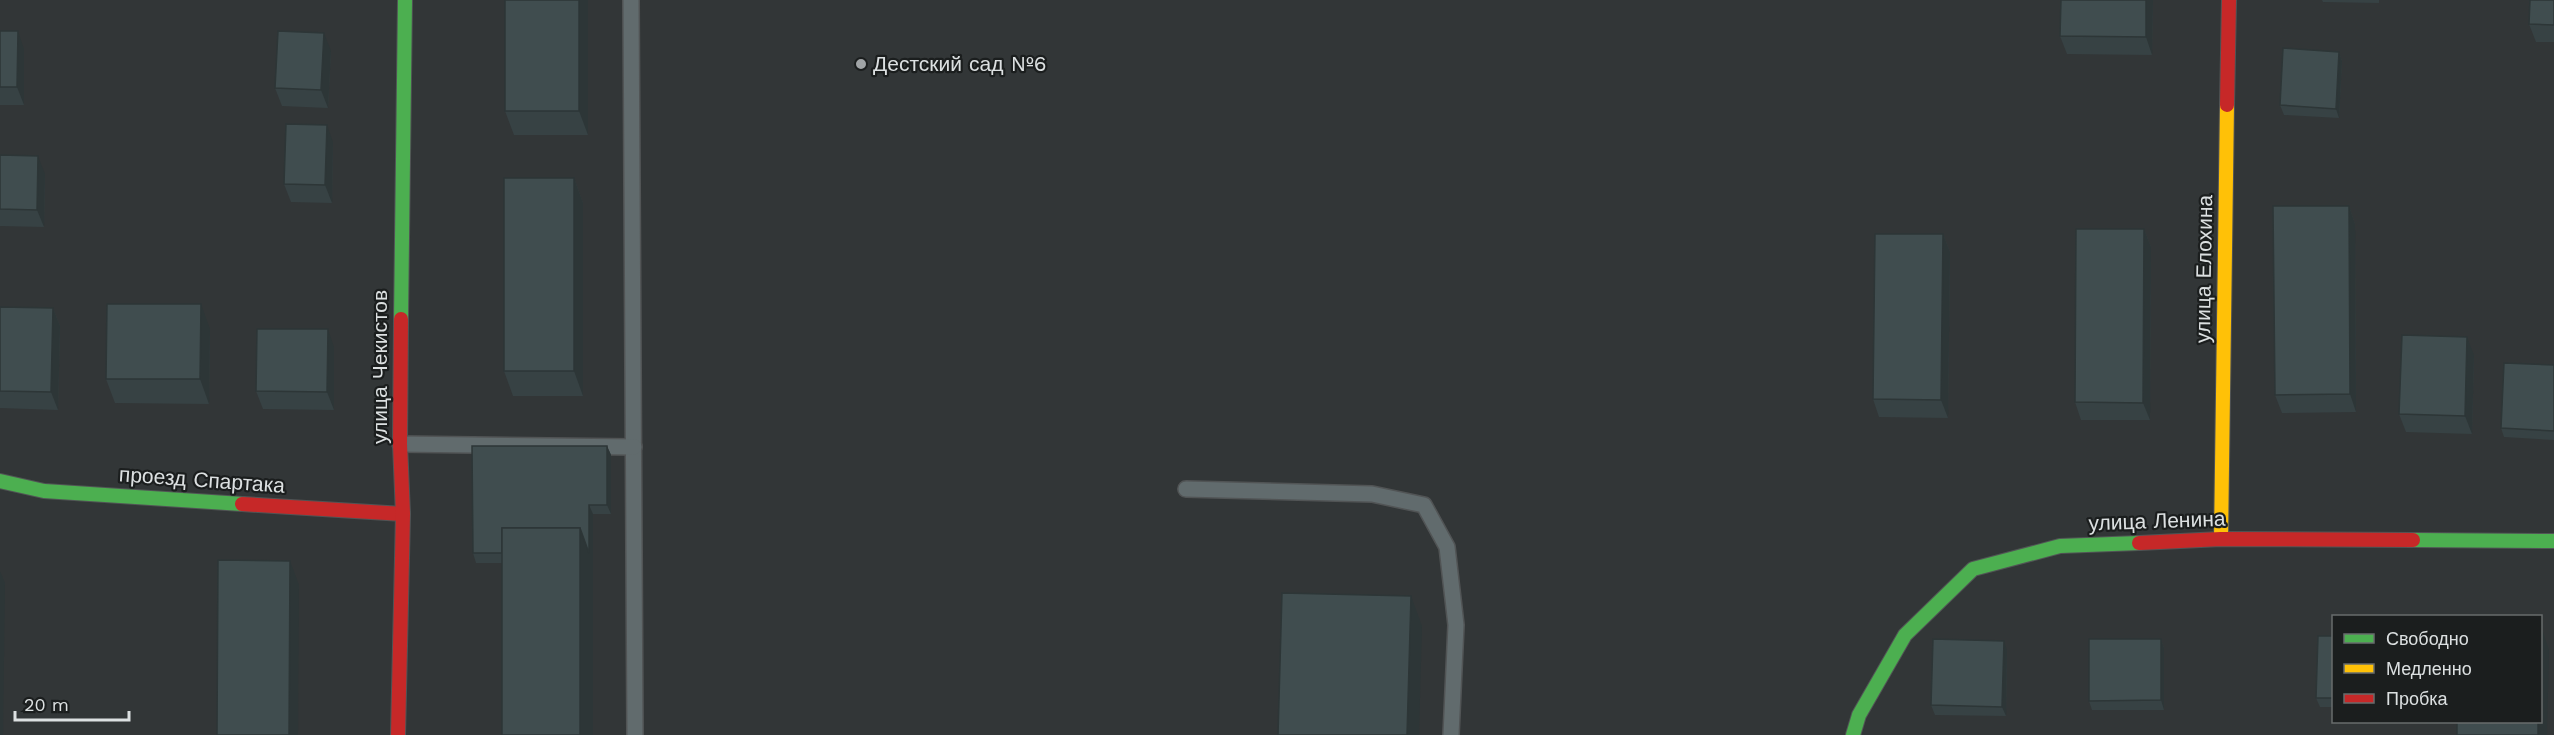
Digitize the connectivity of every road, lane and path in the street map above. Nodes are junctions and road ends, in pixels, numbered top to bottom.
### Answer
1 (405, 0) edge
2 (631, 0) edge
3 (2229, 0) edge
4 (400, 444) junction
5 (634, 447) junction
6 (0, 481) edge
7 (1186, 489) dead end
8 (403, 514) junction
9 (2221, 538) junction
10 (2554, 541) edge
11 (398, 735) edge
12 (635, 735) edge
13 (1451, 735) edge
14 (1853, 735) edge

1 - 4 street, улица Чекистов
2 - 5 lane
3 - 9 street, улица Елохина
4 - 5 lane
4 - 8 street, улица Чекистов
5 - 12 lane
6 - 8 street, проезд Спартака
7 - 13 lane
8 - 11 street, улица Чекистов
9 - 10 street, улица Ленина
9 - 14 street, улица Ленина

